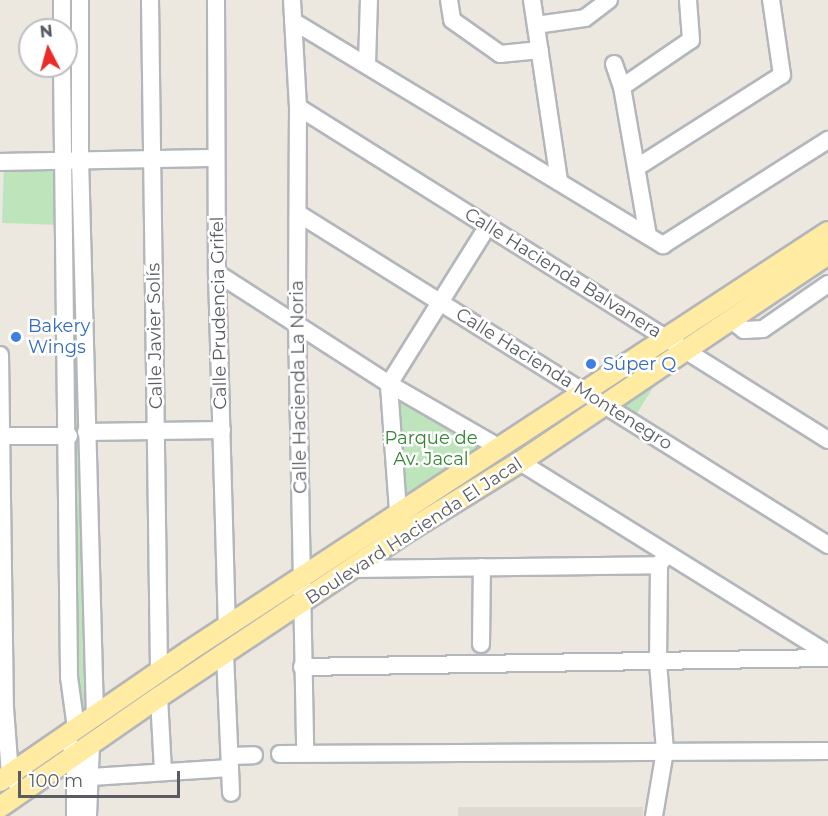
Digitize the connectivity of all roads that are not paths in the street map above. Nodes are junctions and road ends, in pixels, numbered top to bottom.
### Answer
1 (62, 0) edge
2 (80, 0) edge
3 (150, 0) edge
4 (216, 0) edge
5 (292, 0) edge
6 (369, 0) edge
7 (449, 0) edge
8 (532, 0) edge
9 (609, 0) edge
10 (688, 0) edge
11 (771, 0) edge
12 (62, 18) edge
13 (77, 18) edge
14 (293, 21) junction
15 (536, 25) junction
16 (540, 50) junction
17 (367, 63) junction
18 (614, 64) dead end
19 (62, 78) edge
20 (75, 78) edge
21 (622, 87) junction
22 (298, 108) junction
23 (828, 140) edge
24 (62, 158) junction
25 (80, 158) junction
26 (153, 158) junction
27 (216, 158) junction
28 (0, 162) edge
29 (639, 166) junction
30 (559, 181) junction
31 (299, 214) junction
32 (64, 228) junction
33 (81, 228) junction
34 (828, 232) edge
35 (482, 235) dead end
36 (648, 236) junction
37 (828, 254) edge
38 (217, 273) junction
39 (828, 284) edge
40 (438, 302) junction
41 (730, 319) junction
42 (297, 323) junction
43 (666, 338) junction
44 (685, 349) junction
45 (0, 355) edge
46 (0, 368) edge
47 (67, 377) junction
48 (85, 378) junction
49 (389, 384) junction
50 (585, 392) junction
51 (605, 404) junction
52 (157, 430) junction
53 (222, 430) junction
54 (86, 432) junction
55 (1, 436) edge
56 (69, 436) junction
57 (828, 440) edge
58 (500, 448) junction
59 (520, 462) junction
60 (2, 505) edge
61 (398, 514) junction
62 (400, 536) junction
63 (828, 545) edge
64 (662, 560) junction
65 (482, 567) junction
66 (3, 568) edge
67 (352, 569) junction
68 (302, 576) junction
69 (302, 604) junction
70 (91, 623) junction
71 (70, 625) junction
72 (227, 626) junction
73 (3, 637) edge
74 (481, 644) dead end
75 (189, 651) junction
76 (225, 654) junction
77 (828, 656) edge
78 (658, 662) junction
79 (302, 668) junction
80 (200, 670) junction
81 (159, 672) junction
82 (159, 697) junction
83 (3, 708) edge
84 (95, 716) junction
85 (70, 732) junction
86 (83, 748) junction
87 (664, 751) junction
88 (828, 751) edge
89 (305, 752) junction
90 (280, 754) dead end
91 (254, 755) dead end
92 (230, 762) junction
93 (163, 770) junction
94 (3, 777) edge
95 (84, 777) junction
96 (22, 792) junction
97 (231, 793) dead end
98 (0, 807) edge
99 (75, 816) edge
100 (88, 816) edge
101 (654, 816) edge

1 - 12 street
2 - 13 street
3 - 26 street, Calle Javier Solís
4 - 27 street, Calle Prudencia Grifel
5 - 14 street, Calle Hacienda La Noria
6 - 17 street
7 - 16 street
8 - 15 street
9 - 15 street
10 - 21 street
11 - 29 street
14 - 17 street
14 - 22 street, Calle Hacienda La Noria
15 - 16 street
16 - 30 street
17 - 30 street
18 - 21 street
19 - 24 street
20 - 25 street
21 - 29 street
22 - 31 street, Calle Hacienda La Noria
22 - 43 street, Calle Hacienda Balvanera
23 - 36 street
24 - 25 street
24 - 28 street
24 - 32 street
25 - 26 street
25 - 33 street
26 - 27 street
26 - 52 street, Calle Javier Solís
27 - 38 street, Calle Prudencia Grifel
29 - 36 street
30 - 36 street
31 - 40 street, Calle Hacienda Montenegro
31 - 42 street, Calle Hacienda La Noria
32 - 33 street
32 - 47 street
33 - 48 street
34 - 43 main road, Boulevard Hacienda El Jacal
35 - 40 street
37 - 41 main road, Boulevard Hacienda El Jacal
38 - 42 street
38 - 53 street, Calle Prudencia Grifel
39 - 41 street
40 - 49 street
40 - 50 street, Calle Hacienda Montenegro
41 - 44 main road, Boulevard Hacienda El Jacal
42 - 49 street
42 - 68 street, Calle Hacienda La Noria
43 - 44 street, Calle Hacienda Balvanera
43 - 50 main road, Boulevard Hacienda El Jacal
44 - 51 main road, Boulevard Hacienda El Jacal
44 - 57 street, Calle Hacienda Balvanera
45 - 46 street
46 - 55 street
47 - 48 street
47 - 56 street
48 - 54 street
49 - 58 street
49 - 61 street
50 - 51 street, Calle Hacienda Montenegro
50 - 58 main road, Boulevard Hacienda El Jacal
51 - 59 main road, Boulevard Hacienda El Jacal
51 - 63 street, Calle Hacienda Montenegro
52 - 53 street
52 - 54 street
52 - 81 street, Calle Javier Solís
53 - 72 street, Calle Prudencia Grifel
54 - 70 street
55 - 56 street
55 - 60 street
56 - 71 street
58 - 61 main road, Boulevard Hacienda El Jacal
59 - 62 main road, Boulevard Hacienda El Jacal
59 - 64 street
60 - 66 street
61 - 62 street
61 - 68 main road, Boulevard Hacienda El Jacal
62 - 67 main road, Boulevard Hacienda El Jacal
64 - 65 street
64 - 77 street
64 - 78 street
65 - 67 street
65 - 74 street
66 - 73 street
67 - 69 main road, Boulevard Hacienda El Jacal
68 - 69 street, Calle Hacienda La Noria
68 - 72 main road, Boulevard Hacienda El Jacal
69 - 76 main road, Boulevard Hacienda El Jacal
69 - 79 street, Calle Hacienda La Noria
70 - 71 street
70 - 84 street
71 - 85 street
72 - 75 main road, Boulevard Hacienda El Jacal
73 - 83 street
75 - 80 main road
75 - 81 main road, Boulevard Hacienda El Jacal
76 - 80 main road, Boulevard Hacienda El Jacal
76 - 92 street
77 - 78 street
78 - 79 street
78 - 87 street
79 - 89 street, Calle Hacienda La Noria
80 - 82 main road, Boulevard Hacienda El Jacal
81 - 84 main road, Boulevard Hacienda El Jacal
82 - 86 main road, Boulevard Hacienda El Jacal
82 - 93 street
83 - 94 street
84 - 85 main road, Boulevard Hacienda El Jacal
85 - 86 street
85 - 94 main road, Boulevard Hacienda El Jacal
86 - 95 street
86 - 96 main road, Boulevard Hacienda El Jacal
87 - 88 street
87 - 89 street
87 - 101 street
89 - 90 street
91 - 92 street
92 - 93 street
92 - 97 street
93 - 95 street
94 - 96 street
95 - 99 street
95 - 100 street
96 - 98 main road, Boulevard Hacienda El Jacal

